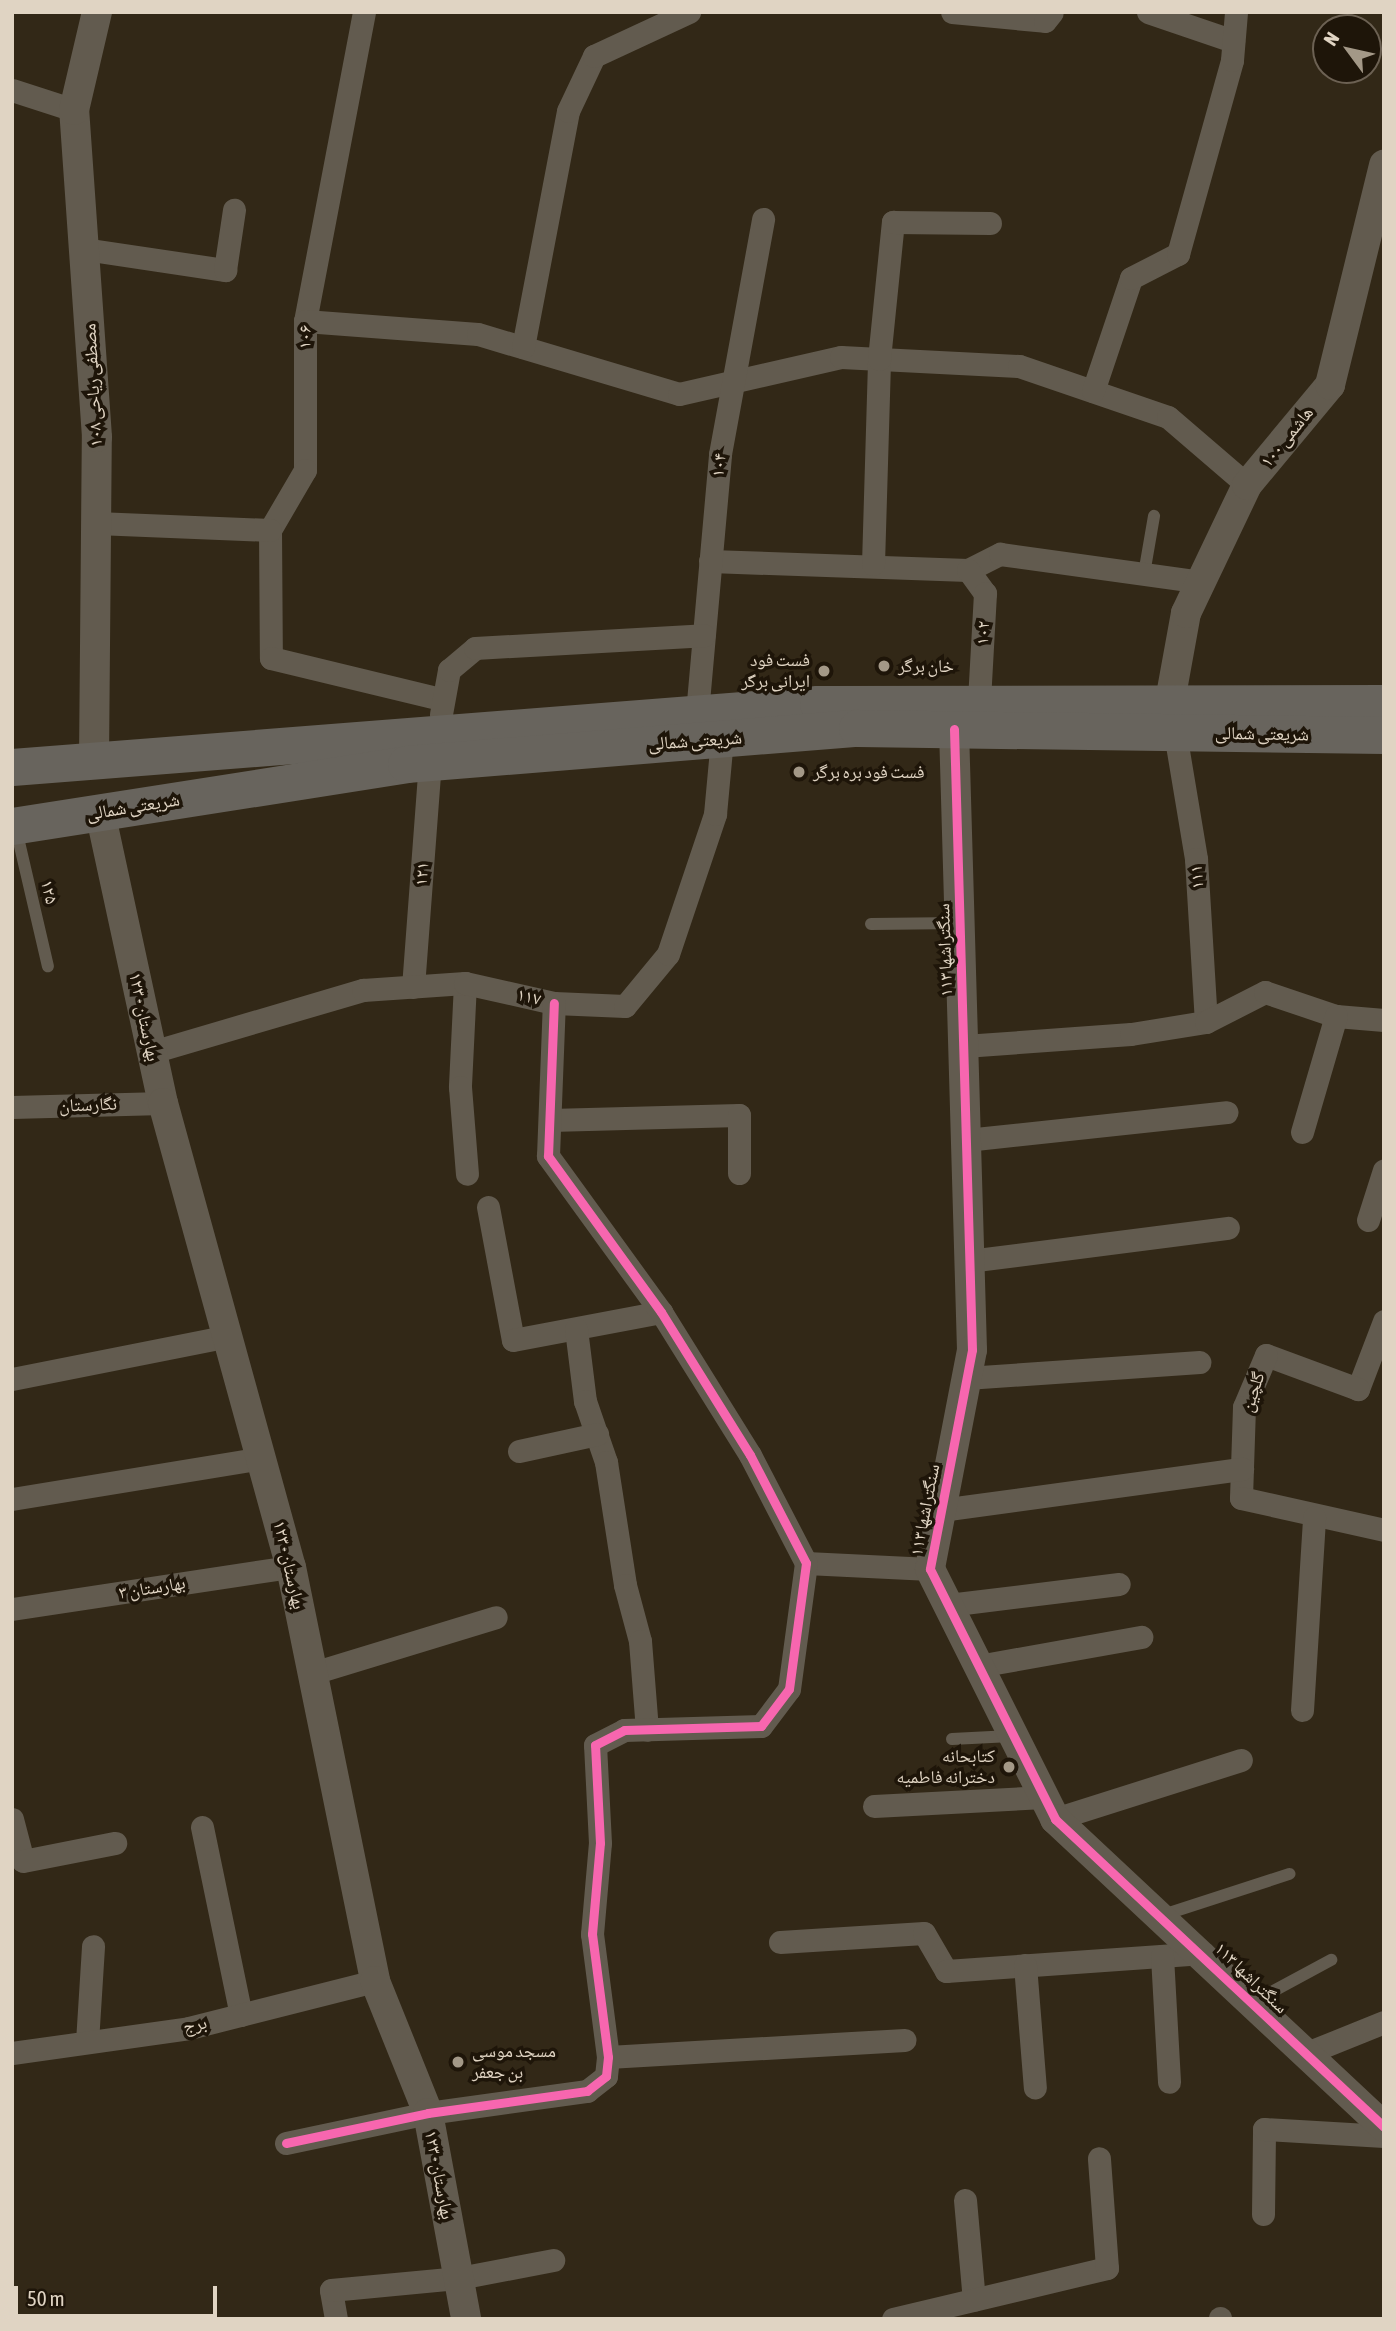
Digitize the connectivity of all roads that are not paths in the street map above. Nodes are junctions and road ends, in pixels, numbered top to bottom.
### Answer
1 (97, 12) edge
2 (363, 12) edge
3 (689, 12) edge
4 (952, 12) edge
5 (1052, 12) edge
6 (1148, 12) edge
7 (1236, 12) edge
8 (1233, 41) junction
9 (12, 90) edge
10 (74, 110) junction
11 (1384, 165) edge
12 (234, 210) dead end
13 (763, 219) dead end
14 (989, 223) dead end
15 (84, 249) junction
16 (305, 321) junction
17 (523, 347) junction
18 (879, 359) junction
19 (735, 381) junction
20 (1093, 391) junction
21 (1247, 485) junction
22 (1154, 516) dead end
23 (96, 523) junction
24 (270, 530) junction
25 (710, 561) junction
26 (873, 564) junction
27 (968, 570) junction
28 (1144, 574) junction
29 (1201, 582) junction
30 (704, 635) junction
31 (979, 702) junction
32 (1384, 703) edge
33 (696, 713) junction
34 (1172, 717) junction
35 (954, 729) junction
36 (438, 730) junction
37 (1384, 736) edge
38 (722, 739) junction
39 (94, 761) junction
40 (12, 767) edge
41 (100, 812) junction
42 (14, 826) edge
43 (960, 923) junction
44 (871, 924) dead end
45 (48, 966) dead end
46 (465, 983) junction
47 (413, 986) junction
48 (554, 1003) junction
49 (1336, 1017) junction
50 (1384, 1020) edge
51 (1206, 1022) junction
52 (964, 1045) junction
53 (152, 1052) junction
54 (163, 1103) junction
55 (12, 1107) edge
56 (1226, 1112) dead end
57 (550, 1120) junction
58 (1302, 1132) dead end
59 (966, 1140) junction
60 (1384, 1170) edge
61 (739, 1173) dead end
62 (467, 1174) dead end
63 (488, 1207) dead end
64 (1368, 1220) dead end
65 (1228, 1228) dead end
66 (970, 1261) junction
67 (661, 1312) junction
68 (1384, 1321) edge
69 (576, 1329) junction
70 (229, 1336) junction
71 (1199, 1362) dead end
72 (967, 1378) junction
73 (12, 1379) edge
74 (597, 1434) junction
75 (519, 1451) dead end
76 (262, 1458) junction
77 (1242, 1469) junction
78 (12, 1499) edge
79 (941, 1510) junction
80 (1314, 1517) junction
81 (1384, 1530) edge
82 (806, 1563) junction
83 (291, 1567) junction
84 (930, 1569) junction
85 (1119, 1584) dead end
86 (948, 1605) junction
87 (12, 1609) edge
88 (496, 1616) dead end
89 (1141, 1637) dead end
90 (978, 1666) junction
91 (313, 1674) junction
92 (1302, 1710) dead end
93 (647, 1730) junction
94 (1013, 1736) junction
95 (952, 1739) dead end
96 (1241, 1760) dead end
97 (874, 1806) dead end
98 (1049, 1808) junction
99 (12, 1819) edge
100 (202, 1827) dead end
101 (114, 1843) dead end
102 (1289, 1874) dead end
103 (1163, 1915) junction
104 (780, 1942) dead end
105 (93, 1946) dead end
106 (1203, 1953) junction
107 (1162, 1956) junction
108 (1331, 1960) dead end
109 (1025, 1965) junction
110 (375, 1981) junction
111 (1253, 2002) junction
112 (241, 2015) junction
113 (1384, 2022) edge
114 (905, 2040) dead end
115 (87, 2042) junction
116 (12, 2053) edge
117 (1307, 2053) junction
118 (608, 2057) junction
119 (1169, 2082) dead end
120 (1035, 2088) dead end
121 (428, 2113) junction
122 (1384, 2127) edge
123 (1384, 2136) edge
124 (286, 2143) dead end
125 (1099, 2158) dead end
126 (965, 2200) dead end
127 (1263, 2214) dead end
128 (553, 2260) dead end
129 (459, 2278) junction
130 (974, 2300) junction
131 (336, 2319) edge
132 (466, 2319) edge
133 (892, 2319) edge

1 - 10 street, مصطفی ریاحی ۱۰۸
2 - 16 street, ۱۰۶
3 - 17 street
4 - 5 street
6 - 8 street
7 - 8 street
8 - 20 street
9 - 10 street
10 - 15 street, مصطفی ریاحی ۱۰۸
11 - 21 street, هاشمی ۱۰۰
12 - 15 street
13 - 19 street, ۱۰۴
14 - 18 street
15 - 23 street, مصطفی ریاحی ۱۰۸
16 - 17 street
16 - 24 street, ۱۰۶
17 - 19 street
18 - 19 street
18 - 20 street
18 - 26 street
19 - 25 street, ۱۰۴
20 - 21 street
21 - 29 street, هاشمی ۱۰۰
22 - 28 lane
23 - 24 street
23 - 39 street, مصطفی ریاحی ۱۰۸
24 - 36 street
25 - 26 street
25 - 30 street, ۱۰۴
26 - 27 street
27 - 28 street
27 - 31 street, ۱۰۲
28 - 29 street
29 - 34 street, هاشمی ۱۰۰
30 - 33 street, ۱۰۴
30 - 36 street, ۱۲۱
31 - 33 main road, شریعتی شمالی
31 - 34 main road, شریعتی شمالی
32 - 34 main road, شریعتی شمالی
33 - 36 main road, شریعتی شمالی
34 - 35 main road, شریعتی شمالی
34 - 37 main road, شریعتی شمالی
34 - 51 street, ۱۱۱
35 - 38 main road, شریعتی شمالی
35 - 43 street, سنگتراشها ۱۱۳
36 - 38 main road, شریعتی شمالی
36 - 39 main road, شریعتی شمالی
36 - 41 main road, شریعتی شمالی
36 - 47 street, ۱۲۱
38 - 48 street, ۱۱۷
39 - 40 main road, شریعتی شمالی
41 - 42 main road, شریعتی شمالی
41 - 53 street, بهارستان - ۱۲۳
42 - 45 lane, ۱۲۵
43 - 44 lane
43 - 52 street, سنگتراشها ۱۱۳
46 - 47 street, ۱۱۷
46 - 48 street, ۱۱۷
46 - 62 street
47 - 53 street, ۱۱۷
48 - 57 street
49 - 50 street
49 - 51 street
49 - 58 street
51 - 52 street
52 - 59 street, سنگتراشها ۱۱۳
53 - 54 street, بهارستان - ۱۲۳
54 - 55 street, نگارستان
54 - 70 street, بهارستان - ۱۲۳
56 - 59 street
57 - 61 street
57 - 67 street
59 - 66 street, سنگتراشها ۱۱۳
60 - 64 street
63 - 69 street
65 - 66 street
66 - 72 street, سنگتراشها ۱۱۳
67 - 69 street
67 - 82 street
68 - 77 street, گلچین
69 - 74 street
70 - 73 street
70 - 76 street, بهارستان - ۱۲۳
71 - 72 street
72 - 79 street, سنگتراشها ۱۱۳
74 - 75 street
74 - 93 street
76 - 78 street
76 - 83 street, بهارستان - ۱۲۳
77 - 79 street
77 - 80 street, گلچین
79 - 84 street, سنگتراشها ۱۱۳
80 - 81 street, گلچین
80 - 92 street
82 - 84 street
82 - 93 street
83 - 87 street, بهارستان ۳
83 - 91 street, بهارستان - ۱۲۳
84 - 86 street, سنگتراشها ۱۱۳
85 - 86 street
86 - 90 street, سنگتراشها ۱۱۳
88 - 91 street
89 - 90 street
90 - 94 street, سنگتراشها ۱۱۳
91 - 110 street, بهارستان - ۱۲۳
93 - 118 street
94 - 95 lane
94 - 98 street, سنگتراشها ۱۱۳
96 - 98 street
97 - 98 street
98 - 103 street, سنگتراشها ۱۱۳
99 - 101 street
100 - 112 street
102 - 103 lane
103 - 106 street, سنگتراشها ۱۱۳
104 - 109 street
105 - 115 street
106 - 107 street
106 - 111 street, سنگتراشها ۱۱۳
107 - 109 street
107 - 119 street
108 - 111 lane
109 - 120 street
110 - 112 street, برج
110 - 121 street, بهارستان - ۱۲۳
111 - 117 street, سنگتراشها ۱۱۳
112 - 115 street, برج
113 - 117 street
114 - 118 street
115 - 116 street, برج
117 - 122 street, سنگتراشها ۱۱۳
118 - 121 street
121 - 124 street
121 - 129 street, بهارستان - ۱۲۳
123 - 127 street
125 - 130 street
126 - 130 street
128 - 129 street
129 - 131 street
129 - 132 street, بهارستان - ۱۲۳
130 - 133 street

